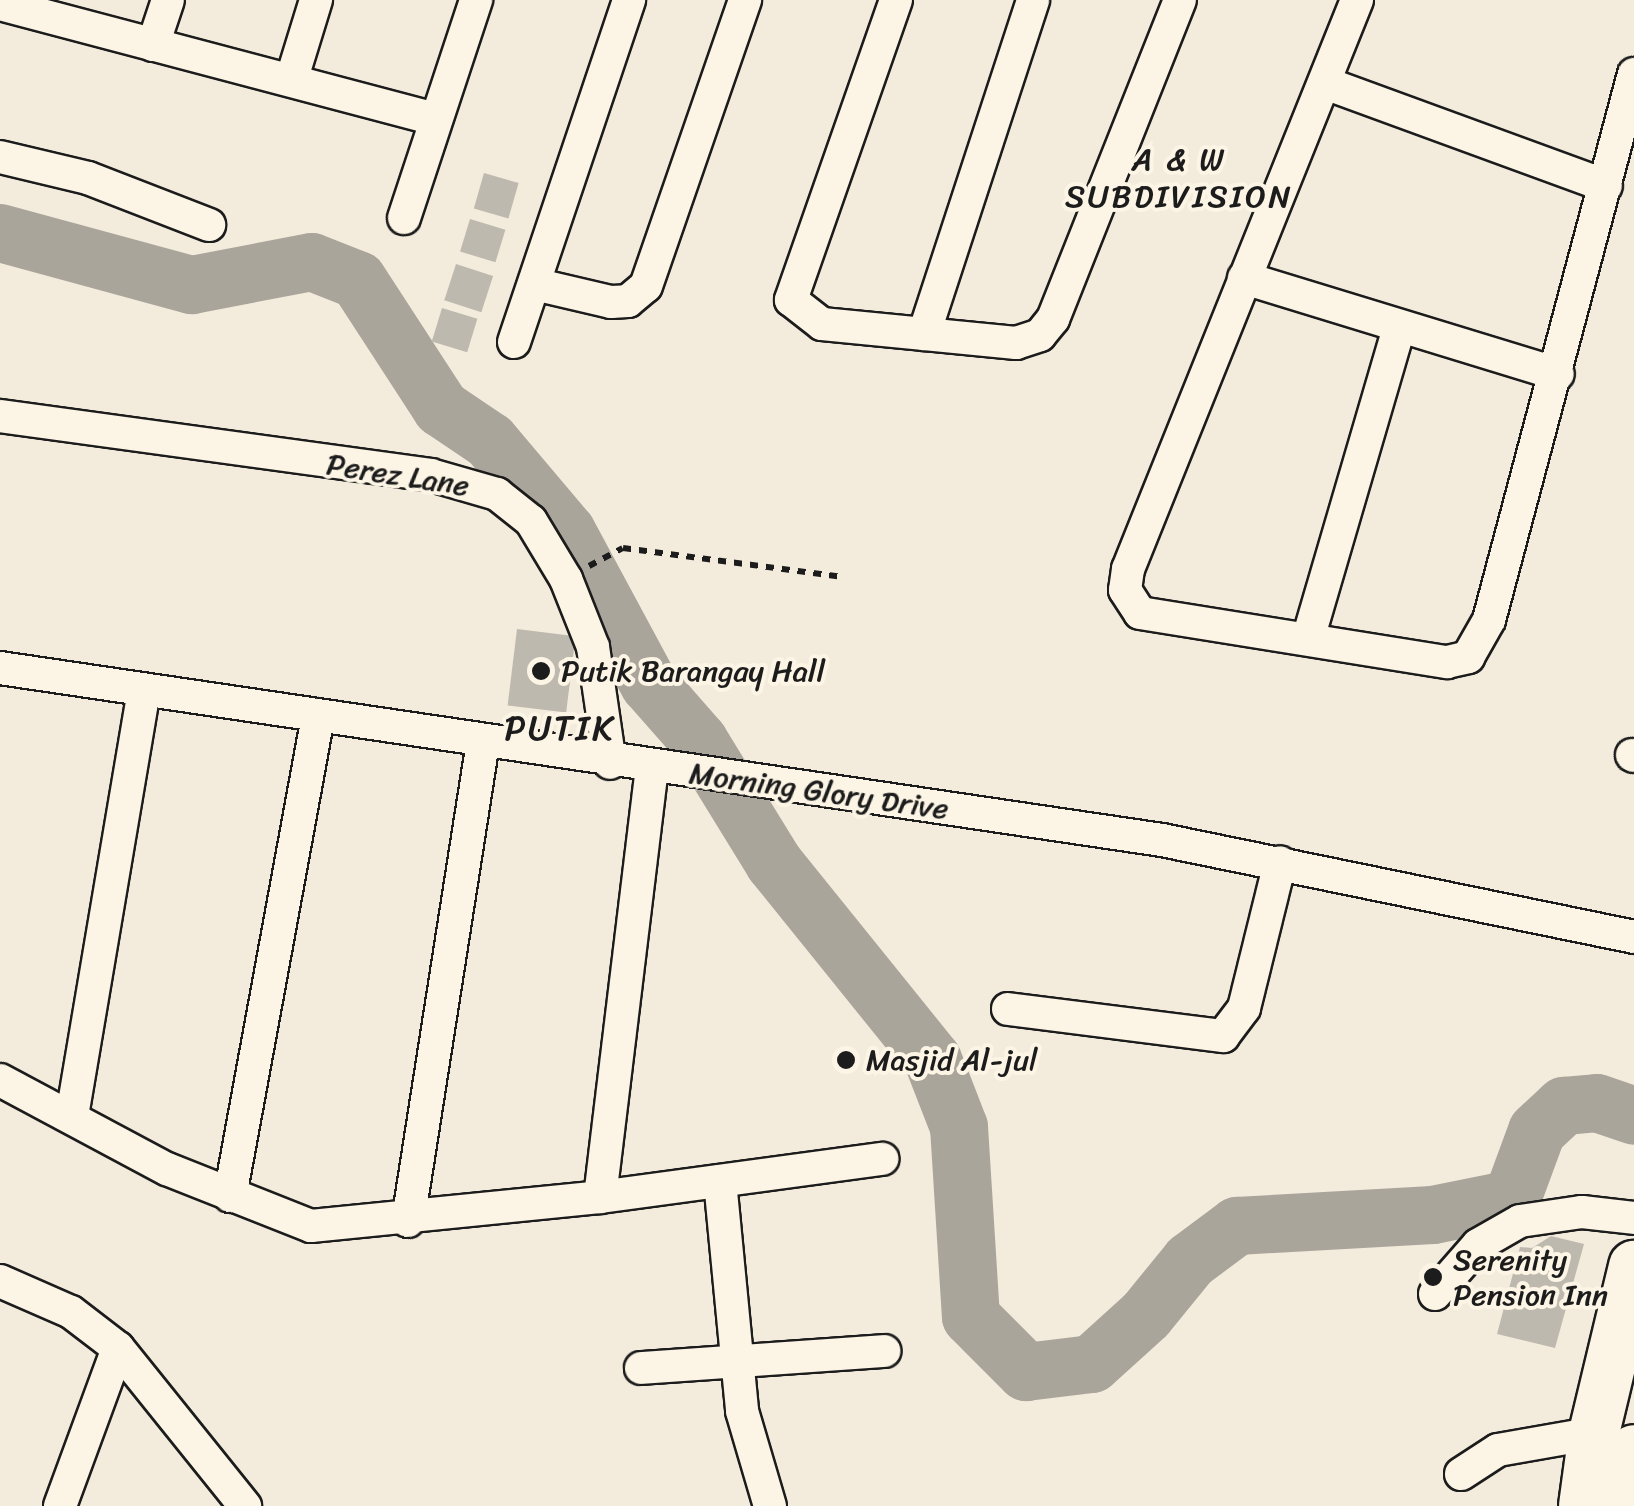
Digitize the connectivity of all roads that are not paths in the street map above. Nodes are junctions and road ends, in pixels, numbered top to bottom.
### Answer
1 (168, 0) edge
2 (316, 0) edge
3 (476, 0) edge
4 (629, 0) edge
5 (745, 0) edge
6 (896, 0) edge
7 (1033, 0) edge
8 (1357, 0) edge
9 (1177, 1) edge
10 (11, 4) edge
11 (153, 45) junction
12 (1634, 74) edge
13 (292, 78) junction
14 (1326, 84) junction
15 (435, 119) junction
16 (0, 157) edge
17 (1606, 186) junction
18 (404, 218) dead end
19 (209, 226) dead end
20 (1244, 278) junction
21 (534, 284) junction
22 (1399, 328) junction
23 (924, 334) junction
24 (514, 342) dead end
25 (1558, 374) junction
26 (0, 416) edge
27 (1308, 639) junction
28 (0, 668) edge
29 (144, 691) junction
30 (318, 715) junction
31 (483, 742) junction
32 (610, 762) junction
33 (652, 769) junction
34 (1280, 862) junction
35 (1634, 937) edge
36 (1008, 1009) dead end
37 (0, 1080) edge
38 (72, 1116) junction
39 (882, 1159) dead end
40 (720, 1181) junction
41 (230, 1196) junction
42 (600, 1197) junction
43 (1634, 1218) edge
44 (408, 1221) junction
45 (1634, 1266) edge
46 (0, 1281) edge
47 (1435, 1294) dead end
48 (118, 1348) junction
49 (884, 1351) dead end
50 (737, 1363) junction
51 (641, 1368) dead end
52 (1614, 1441) edge
53 (1460, 1474) dead end
54 (60, 1506) edge
55 (245, 1506) edge
56 (770, 1506) edge
57 (1584, 1506) edge
58 (1628, 1506) edge

1 - 11 street
2 - 13 street
3 - 15 street
4 - 21 street
5 - 21 street
6 - 23 street
7 - 23 street
8 - 14 street
9 - 23 street
10 - 11 street
11 - 13 street
12 - 17 street
13 - 15 street
14 - 17 street
14 - 20 street
15 - 18 street
16 - 19 street
17 - 25 street
20 - 22 street
20 - 27 street
21 - 24 street
22 - 25 street
22 - 27 street
25 - 27 street
26 - 32 street, Perez Lane
28 - 29 street, Morning Glory Drive
29 - 30 street, Morning Glory Drive
29 - 38 street
30 - 31 street, Morning Glory Drive
30 - 41 street
31 - 32 street, Morning Glory Drive
31 - 44 street
32 - 33 street, Morning Glory Drive
33 - 34 street, Morning Glory Drive
33 - 42 street
34 - 35 street, Morning Glory Drive
34 - 36 street
37 - 38 street
38 - 41 street
39 - 40 street
40 - 42 street
40 - 50 street
41 - 44 street
42 - 44 street
43 - 47 street
45 - 52 highway
46 - 48 street
48 - 54 street
48 - 55 street
49 - 50 street
50 - 51 street
50 - 56 street
52 - 53 street
52 - 57 highway
52 - 58 highway

